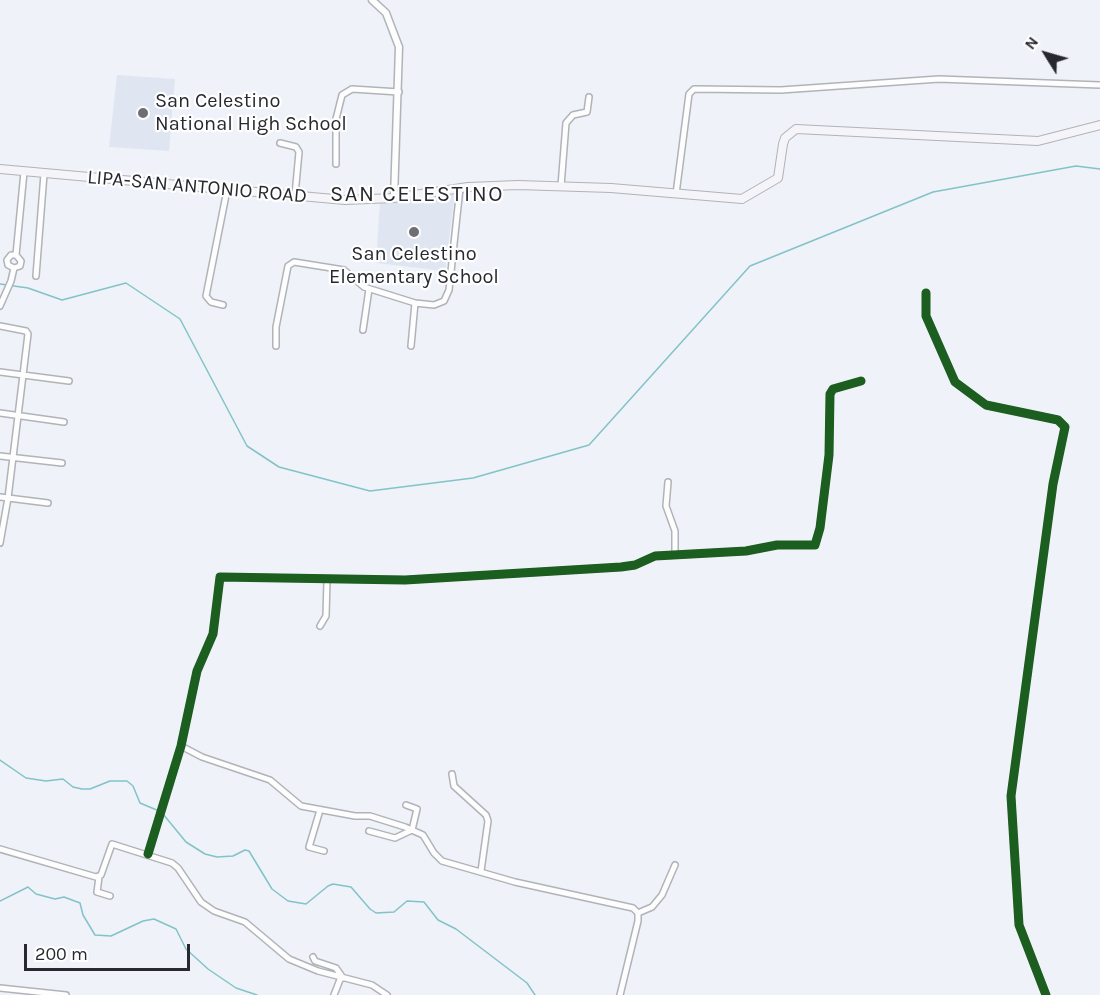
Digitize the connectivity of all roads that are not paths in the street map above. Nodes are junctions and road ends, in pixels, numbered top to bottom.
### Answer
1 (372, 0) edge
2 (1100, 85) edge
3 (399, 92) junction
4 (589, 98) dead end
5 (1100, 124) edge
6 (280, 143) dead end
7 (336, 164) dead end
8 (0, 169) edge
9 (24, 172) junction
10 (44, 174) junction
11 (561, 186) junction
12 (460, 188) junction
13 (227, 190) junction
14 (676, 194) junction
15 (295, 195) junction
16 (394, 198) junction
17 (16, 255) junction
18 (14, 268) junction
19 (36, 276) dead end
20 (369, 289) junction
21 (926, 293) dead end
22 (416, 303) junction
23 (223, 305) dead end
24 (0, 306) edge
25 (0, 326) edge
26 (363, 330) dead end
27 (276, 346) dead end
28 (411, 346) dead end
29 (0, 372) edge
30 (24, 375) junction
31 (69, 381) dead end
32 (861, 381) dead end
33 (0, 413) edge
34 (19, 416) junction
35 (64, 422) dead end
36 (0, 456) edge
37 (14, 457) junction
38 (62, 463) dead end
39 (668, 482) dead end
40 (0, 497) edge
41 (8, 498) junction
42 (48, 504) dead end
43 (0, 543) edge
44 (675, 554) junction
45 (327, 580) junction
46 (320, 627) dead end
47 (181, 746) junction
48 (453, 774) dead end
49 (406, 805) dead end
50 (320, 810) junction
51 (412, 830) junction
52 (369, 831) dead end
53 (0, 849) edge
54 (324, 851) dead end
55 (148, 854) junction
56 (675, 865) dead end
57 (481, 871) junction
58 (99, 877) junction
59 (110, 896) dead end
60 (638, 913) junction
61 (313, 957) dead end
62 (342, 978) junction
63 (0, 988) edge
64 (66, 995) edge
65 (334, 995) edge
66 (387, 995) edge
67 (620, 995) edge
68 (1046, 995) edge

1 - 3 street
2 - 14 street
3 - 7 street
3 - 16 street
4 - 11 street
5 - 14 main road, LIPA-SAN ANTONIO ROAD
6 - 15 street
8 - 9 main road, LIPA-SAN ANTONIO ROAD
9 - 10 main road, LIPA-SAN ANTONIO ROAD
9 - 17 street
10 - 13 main road, LIPA-SAN ANTONIO ROAD
10 - 19 street
11 - 12 main road, LIPA-SAN ANTONIO ROAD
11 - 14 main road, LIPA-SAN ANTONIO ROAD
12 - 16 main road, LIPA-SAN ANTONIO ROAD
12 - 22 street
13 - 15 main road, LIPA-SAN ANTONIO ROAD
13 - 23 street
15 - 16 main road, LIPA-SAN ANTONIO ROAD
17 - 18 street
17 - 18 street
18 - 24 street
20 - 22 street
20 - 26 street
20 - 27 street
21 - 68 street
22 - 28 street
25 - 30 street
29 - 30 street
30 - 31 street
30 - 34 street
32 - 44 street
33 - 34 street
34 - 35 street
34 - 37 street
36 - 37 street
37 - 38 street
37 - 41 street
39 - 44 street
40 - 41 street
41 - 42 street
41 - 43 street
44 - 45 street
45 - 46 street
45 - 47 street
47 - 50 street
47 - 55 street
48 - 57 street
49 - 51 street
50 - 51 street
50 - 54 street
51 - 52 street
51 - 57 street
53 - 58 street
55 - 58 street
55 - 62 street
56 - 60 street
57 - 60 street
58 - 59 street
60 - 67 street
61 - 62 street
62 - 65 street
62 - 66 street
63 - 64 street

